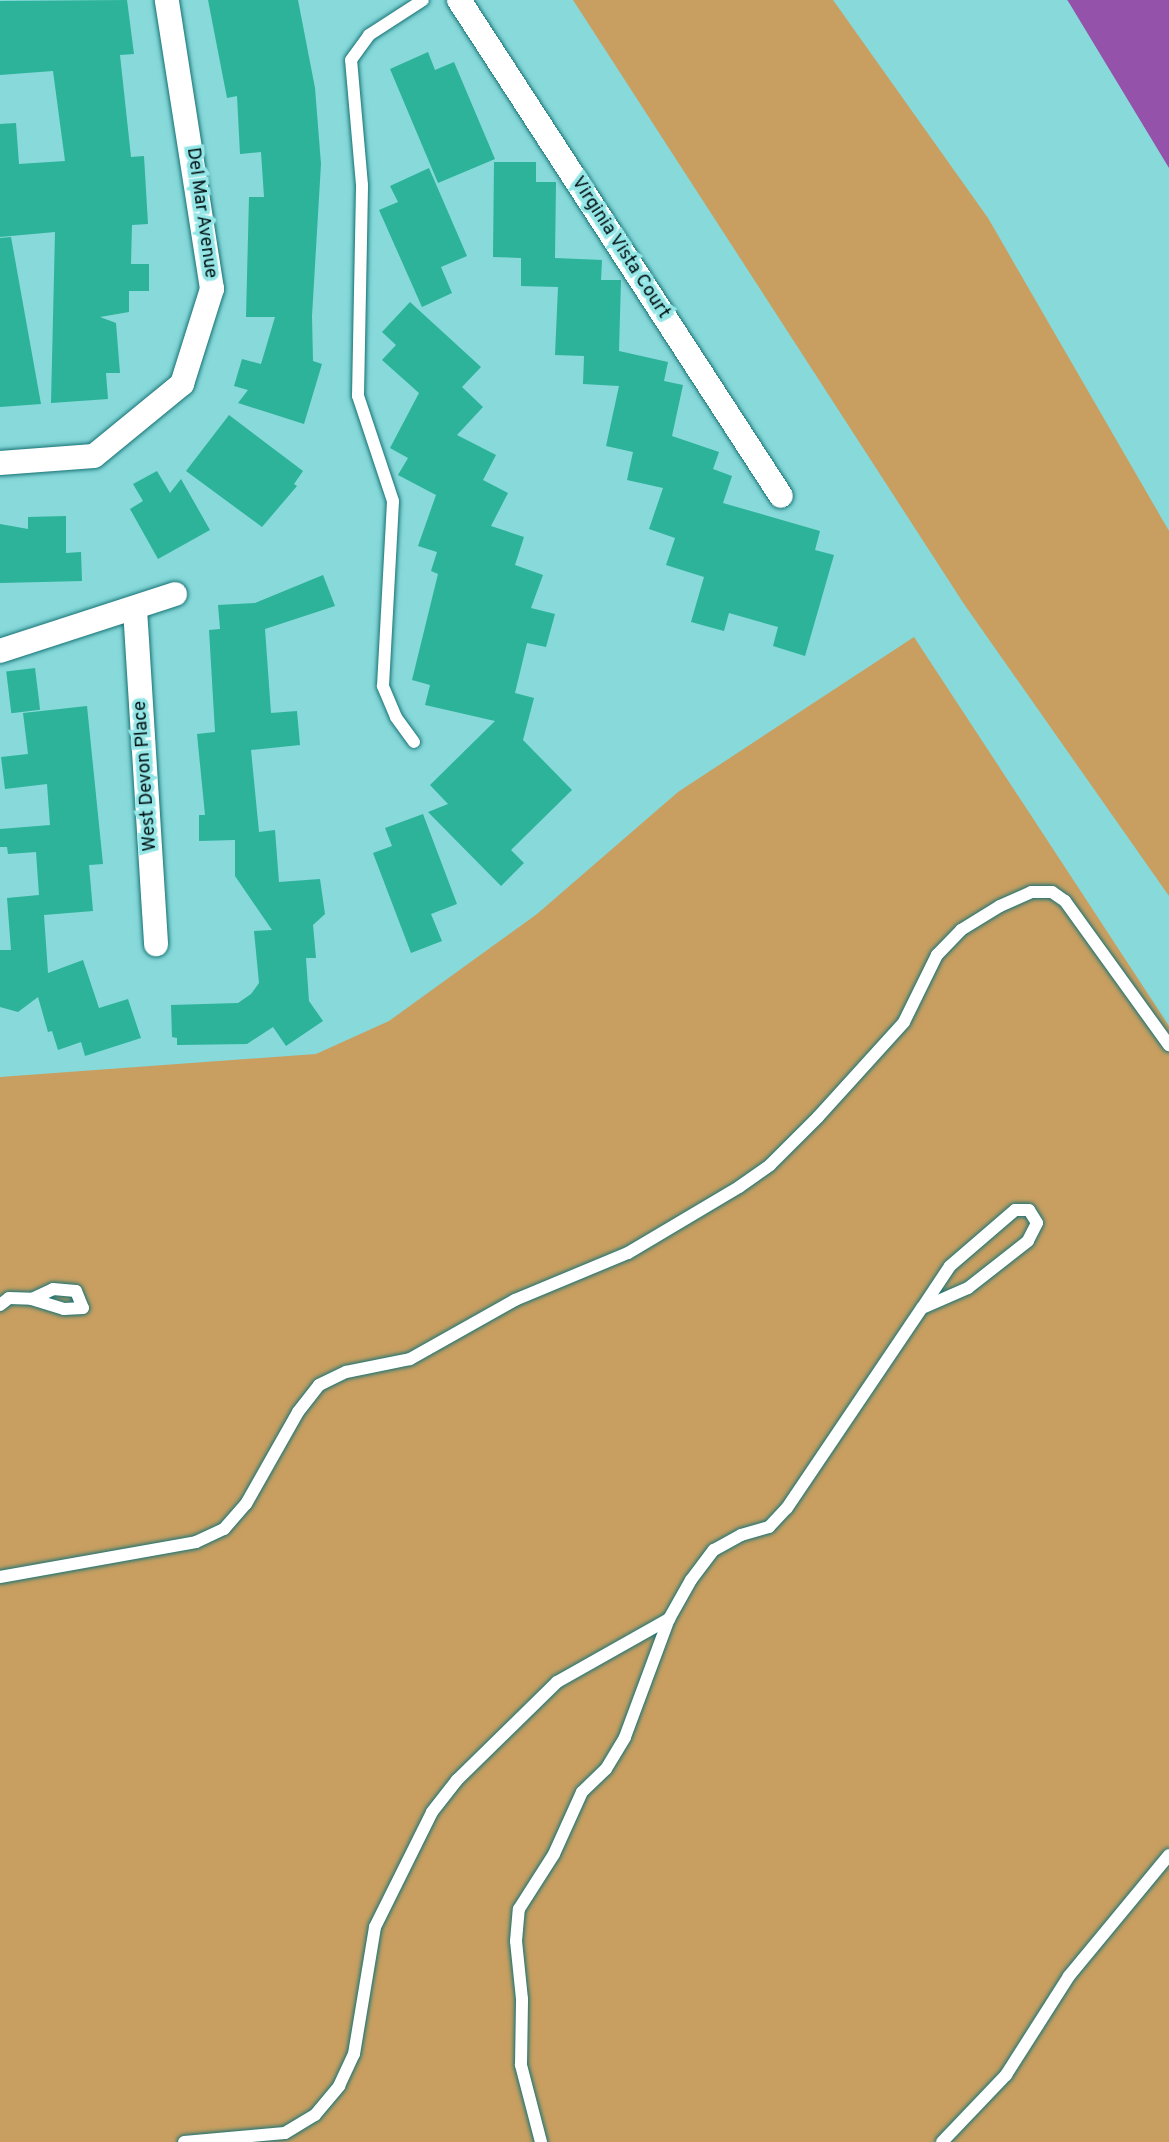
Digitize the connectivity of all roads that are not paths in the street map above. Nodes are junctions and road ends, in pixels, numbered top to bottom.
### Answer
1 (167, 0) edge
2 (423, 0) edge
3 (459, 0) edge
4 (0, 463) edge
5 (781, 496) dead end
6 (175, 594) dead end
7 (135, 609) junction
8 (0, 651) edge
9 (414, 742) dead end
10 (156, 944) dead end
11 (1169, 1045) edge
12 (32, 1299) dead end
13 (0, 1305) edge
14 (922, 1308) junction
15 (0, 1577) edge
16 (669, 1619) junction
17 (1169, 1855) edge
18 (184, 2142) edge
19 (541, 2142) edge
20 (942, 2142) edge

1 - 4 street, Del Mar Avenue
2 - 9 lane
3 - 5 street, Virginia Vista Court
6 - 7 street
7 - 8 street
7 - 10 street, West Devon Place
11 - 15 lane
12 - 13 lane
14 - 14 lane
14 - 16 lane
16 - 18 lane
16 - 19 lane
17 - 20 lane

